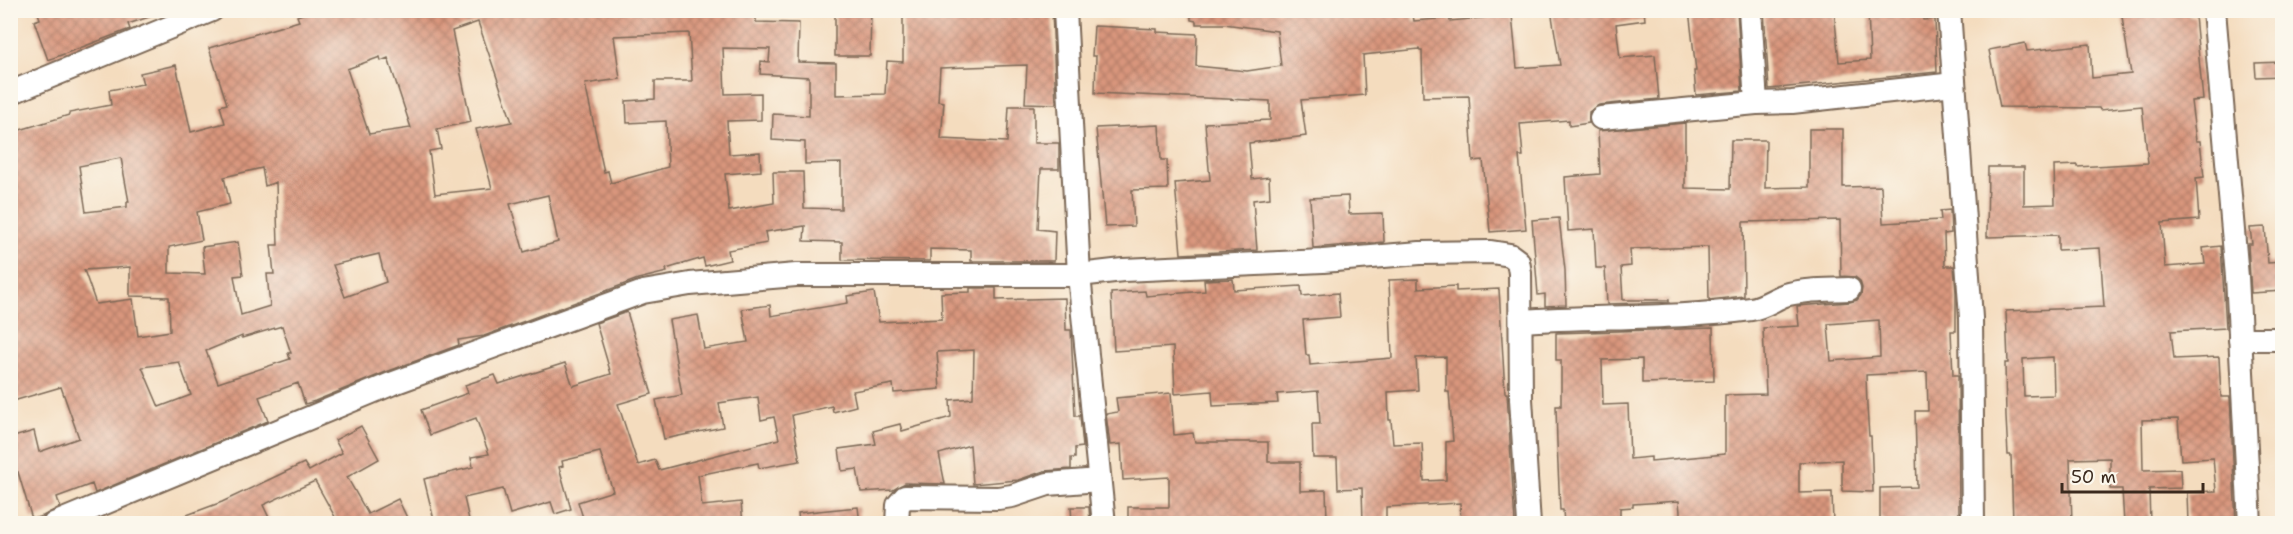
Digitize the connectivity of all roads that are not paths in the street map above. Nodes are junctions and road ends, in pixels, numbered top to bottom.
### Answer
1 (212, 10) edge
2 (1065, 10) edge
3 (1750, 10) edge
4 (1949, 10) edge
5 (2214, 10) edge
6 (1954, 84) junction
7 (10, 93) edge
8 (1756, 103) junction
9 (1601, 118) dead end
10 (1079, 274) junction
11 (1849, 289) dead end
12 (1522, 321) junction
13 (2240, 339) junction
14 (2283, 339) edge
15 (1099, 480) junction
16 (54, 524) edge
17 (897, 524) edge
18 (1104, 524) edge
19 (1529, 524) edge
20 (1973, 524) edge
21 (2250, 524) edge

1 - 7 street
2 - 10 street
3 - 8 street
4 - 6 street
5 - 13 street
6 - 8 street
6 - 20 street
8 - 9 street
10 - 12 street
10 - 15 street
10 - 16 street
11 - 12 street
12 - 19 street
13 - 14 street
13 - 21 street
15 - 17 street
15 - 18 street

